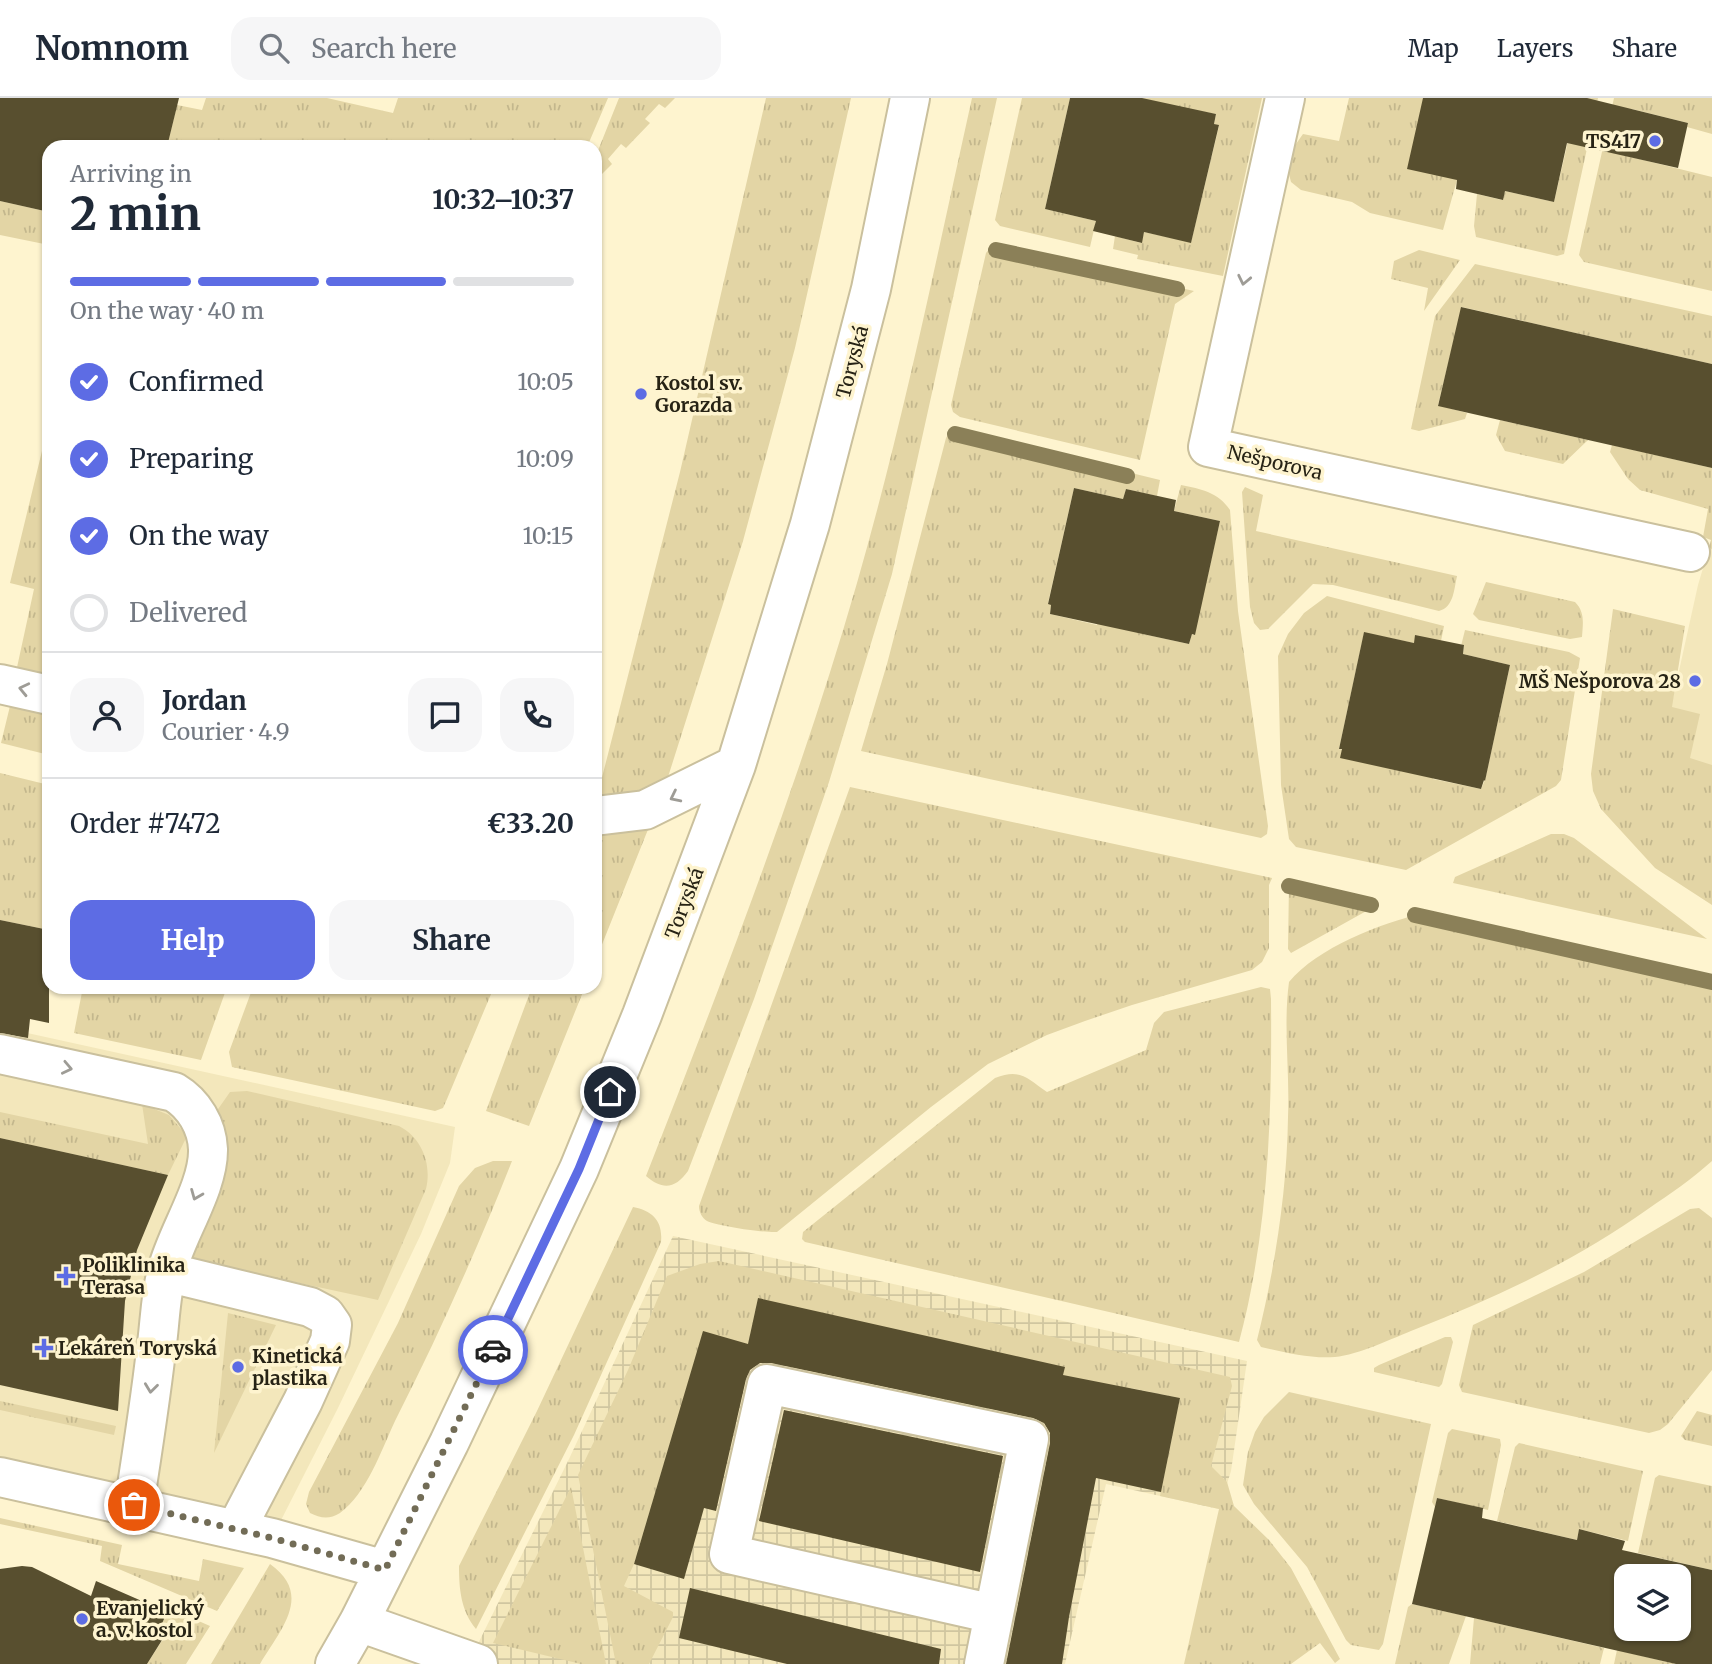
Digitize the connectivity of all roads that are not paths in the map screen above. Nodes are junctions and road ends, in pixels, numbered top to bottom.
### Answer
1 (911, 98) edge
2 (1284, 98) edge
3 (1690, 552) dead end
4 (0, 684) edge
5 (42, 693) edge
6 (736, 765) junction
7 (602, 815) edge
8 (0, 1054) edge
9 (166, 1272) junction
10 (0, 1477) edge
11 (134, 1505) junction
12 (236, 1529) junction
13 (385, 1570) junction
14 (994, 1614) junction
15 (359, 1622) junction
16 (335, 1664) edge
17 (478, 1664) edge
18 (984, 1664) edge

1 - 6 street, Toryská
2 -> 3 street, Nešporova
5 -> 4 street
6 -> 7 street
6 - 13 street, Toryská
8 -> 9 street
9 -> 11 street
9 - 12 street
10 - 11 street
11 - 12 street
12 - 13 street
13 - 15 street, Toryská
14 - 14 street
14 - 18 street
15 - 16 street, Toryská
15 - 17 street

